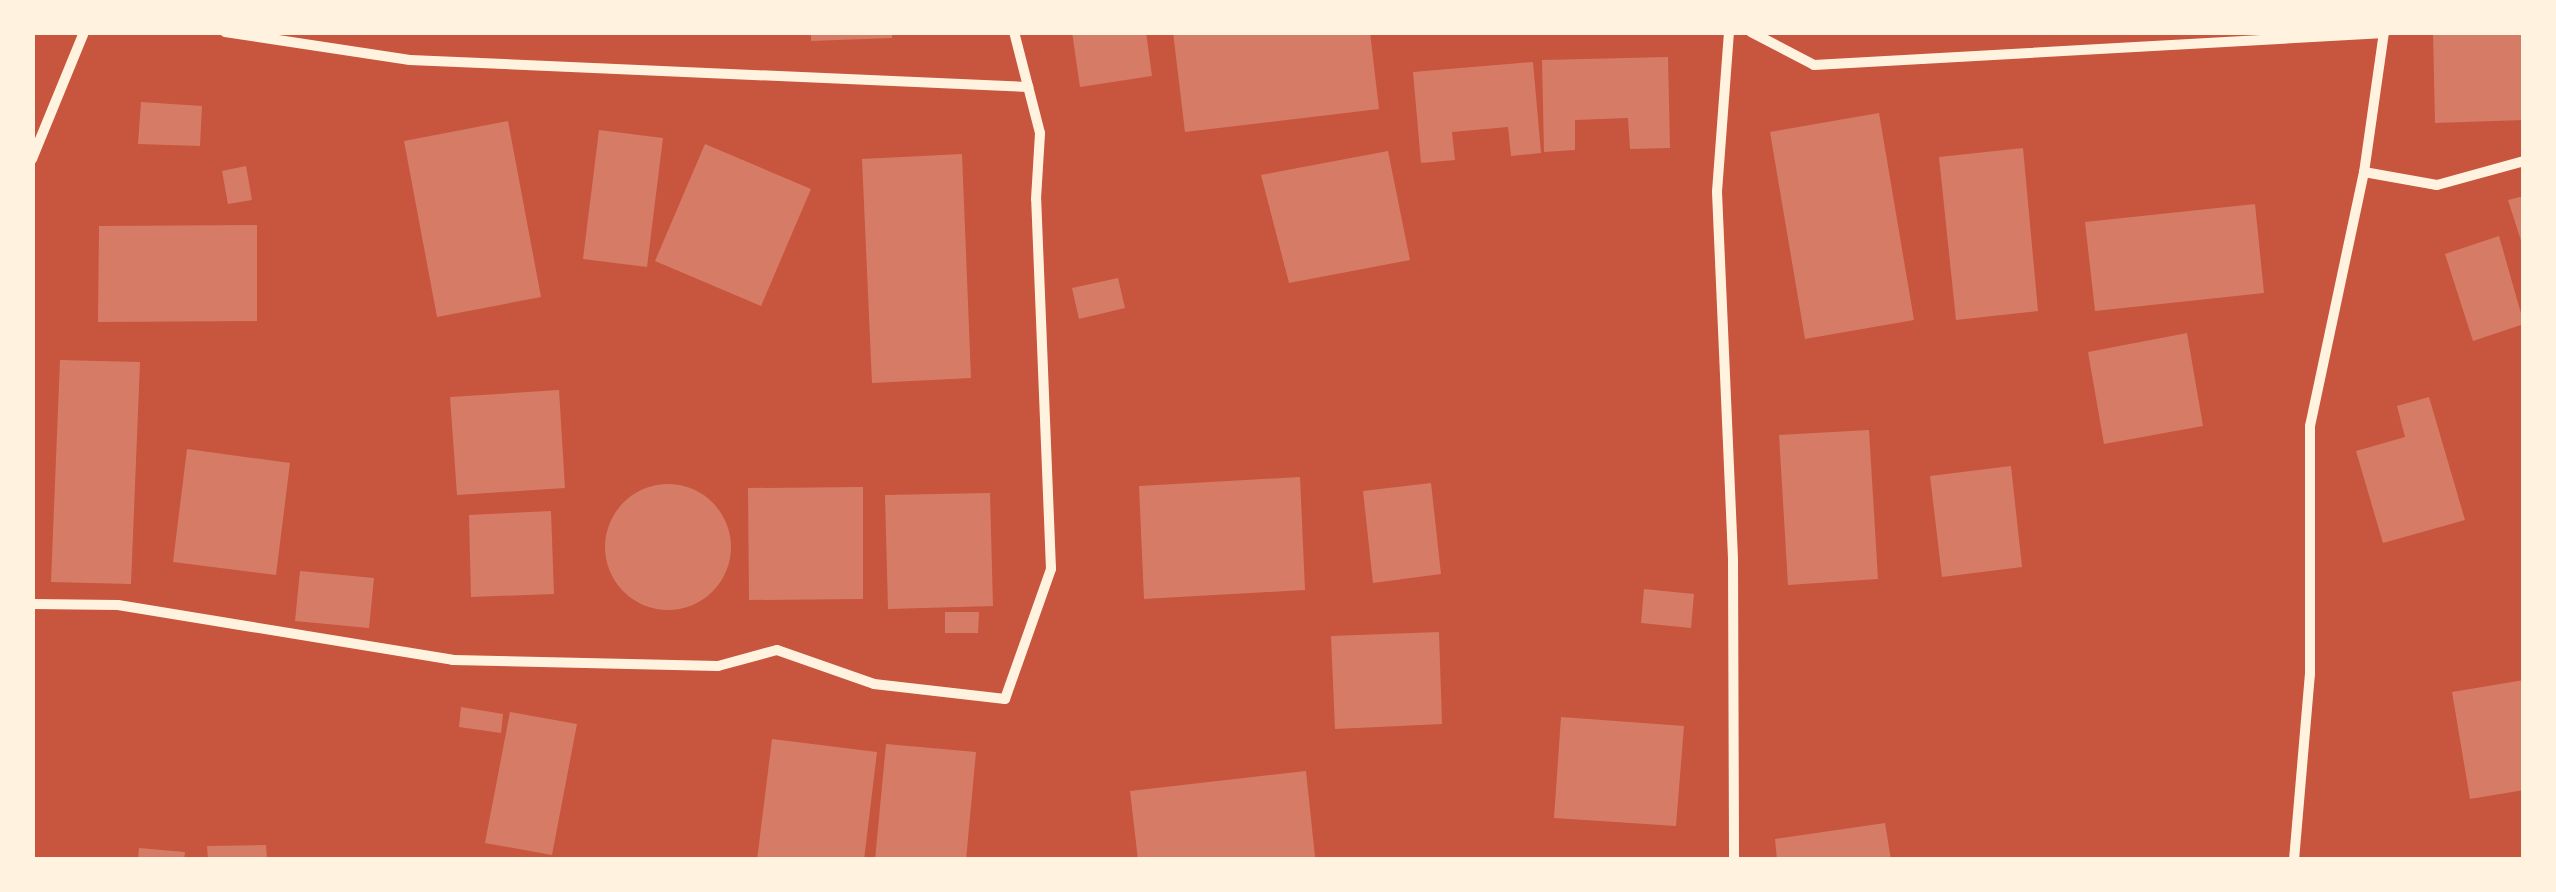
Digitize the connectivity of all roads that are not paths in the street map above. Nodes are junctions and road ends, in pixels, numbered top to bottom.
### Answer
1 (84, 32) edge
2 (225, 32) edge
3 (1014, 32) edge
4 (1730, 32) edge
5 (1751, 32) edge
6 (2384, 33) edge
7 (1028, 87) junction
8 (32, 159) edge
9 (2524, 161) edge
10 (2364, 172) junction
11 (32, 604) edge
12 (1734, 860) edge
13 (2294, 860) edge

1 - 8 street
2 - 7 street
3 - 7 street
4 - 12 street
5 - 6 street
6 - 10 street
7 - 11 street
9 - 10 street
10 - 13 street

